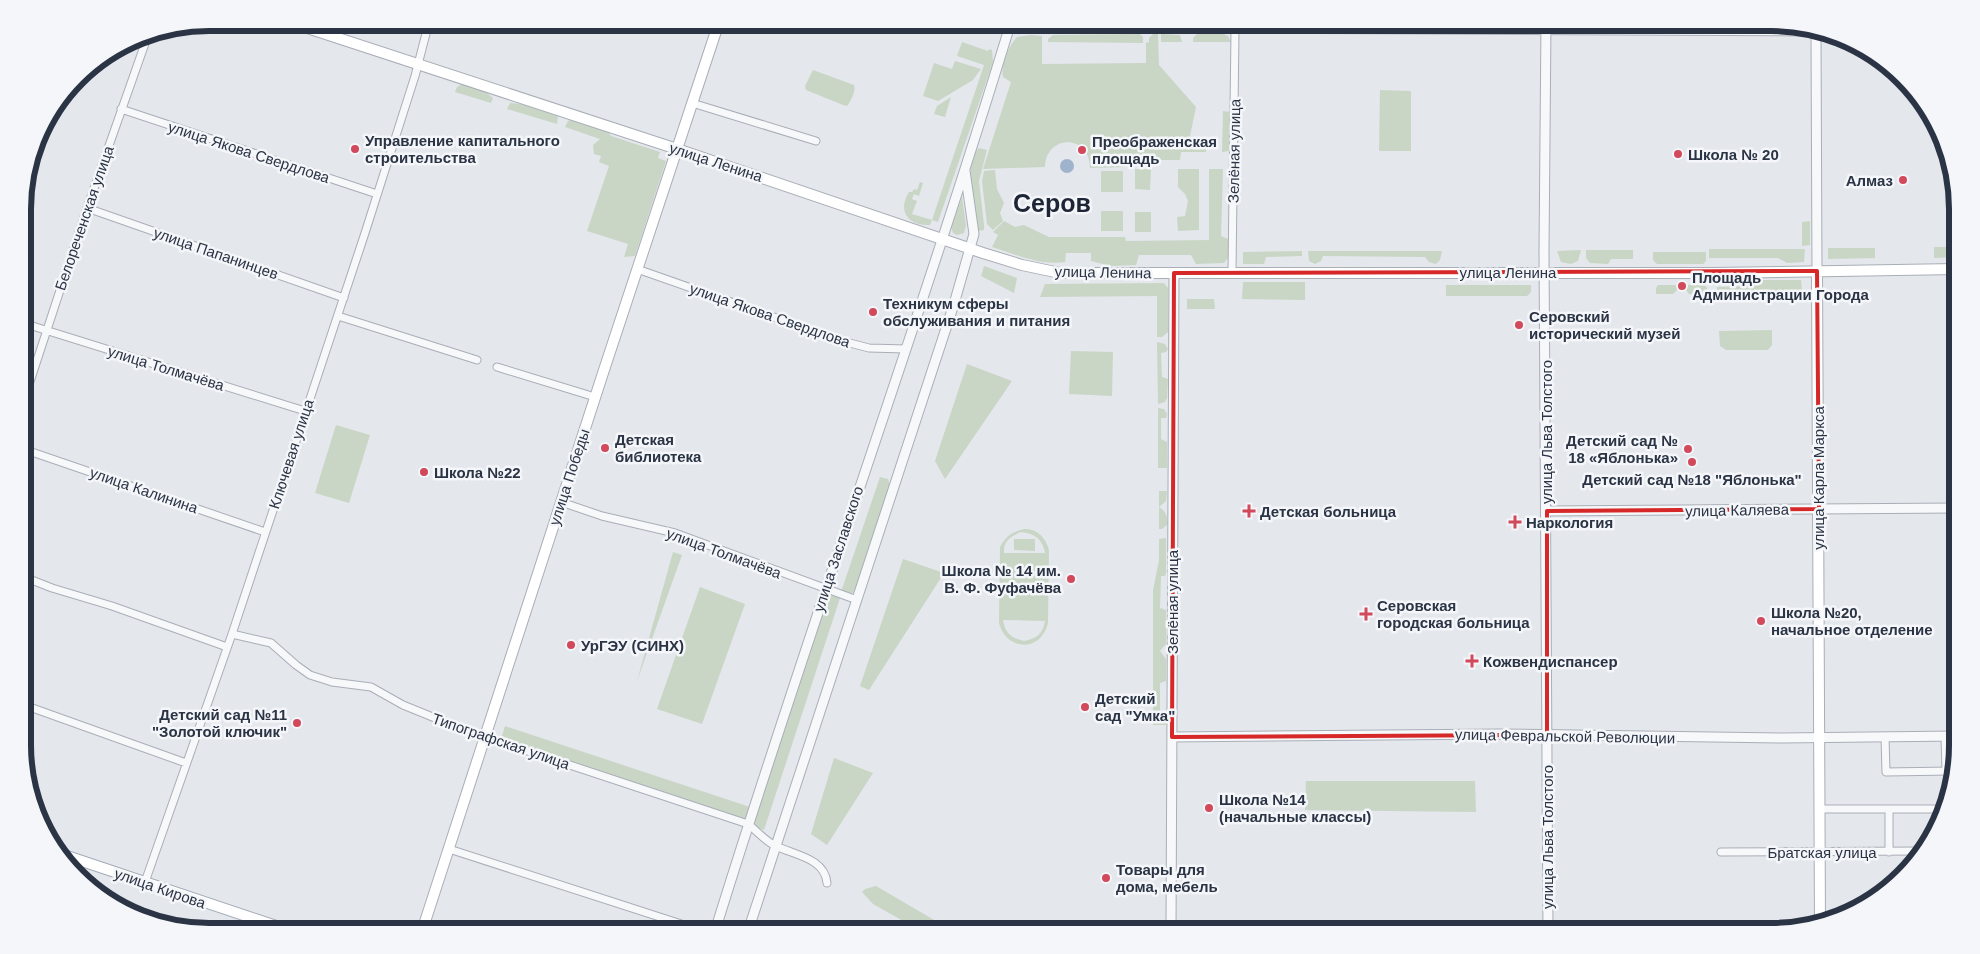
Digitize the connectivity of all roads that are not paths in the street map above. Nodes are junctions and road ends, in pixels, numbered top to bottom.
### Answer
1 (315, 31) edge
2 (427, 31) edge
3 (714, 31) edge
4 (1008, 31) edge
5 (1235, 31) edge
6 (1546, 31) edge
7 (1816, 37) edge
8 (145, 44) edge
9 (418, 66) junction
10 (692, 103) junction
11 (122, 110) junction
12 (816, 141) dead end
13 (677, 149) junction
14 (965, 168) junction
15 (377, 194) junction
16 (87, 208) junction
17 (942, 238) junction
18 (970, 248) junction
19 (637, 269) junction
20 (1949, 269) edge
21 (1817, 271) junction
22 (1544, 272) junction
23 (1174, 273) junction
24 (1232, 273) junction
25 (344, 298) junction
26 (338, 316) junction
27 (32, 326) edge
28 (47, 330) junction
29 (906, 349) junction
30 (477, 360) dead end
31 (497, 367) dead end
32 (32, 377) edge
33 (595, 397) junction
34 (306, 411) junction
35 (32, 452) edge
36 (561, 502) junction
37 (1949, 508) edge
38 (1819, 509) junction
39 (1547, 511) junction
40 (265, 532) junction
41 (31, 580) edge
42 (825, 590) junction
43 (857, 600) junction
44 (232, 634) junction
45 (227, 647) junction
46 (31, 708) edge
47 (1547, 735) junction
48 (1945, 736) junction
49 (1949, 736) edge
50 (486, 737) junction
51 (1172, 737) junction
52 (1819, 737) junction
53 (1885, 737) junction
54 (1948, 760) edge
55 (186, 763) junction
56 (1946, 771) edge
57 (1820, 809) junction
58 (1889, 809) junction
59 (1936, 809) edge
60 (748, 824) junction
61 (775, 846) junction
62 (449, 848) junction
63 (1913, 851) edge
64 (1721, 852) dead end
65 (1820, 852) junction
66 (1888, 852) junction
67 (72, 858) edge
68 (145, 882) junction
69 (827, 883) dead end
70 (1820, 916) edge
71 (264, 923) edge
72 (425, 923) edge
73 (678, 923) edge
74 (717, 923) edge
75 (751, 923) edge
76 (1171, 923) edge
77 (1548, 923) edge

1 - 9 main road, улица Ленина
2 - 9 street, Ключевая улица
3 - 10 main road, улица Победы
4 - 14 street, улица Заславского
5 - 24 street, Зелёная улица
6 - 22 street, улица Льва Толстого
7 - 21 street, улица Карла Маркса
8 - 11 street, Белореченская улица
9 - 13 main road, улица Ленина
9 - 15 street, Ключевая улица
10 - 12 street
10 - 13 main road, улица Победы
11 - 15 street, улица Якова Свердлова
11 - 16 street, Белореченская улица
13 - 17 main road, улица Ленина
13 - 19 main road, улица Победы
14 - 17 street, улица Заславского
14 - 18 street, улица Заславского
15 - 25 street, Ключевая улица
16 - 25 street, улица Папанинцев
16 - 28 street, Белореченская улица
17 - 18 main road, улица Ленина
17 - 29 street, улица Заславского
18 - 23 main road, улица Ленина
18 - 43 street, улица Заславского
19 - 29 street, улица Якова Свердлова
19 - 33 main road, улица Победы
20 - 21 main road, улица Ленина
21 - 22 main road, улица Ленина
21 - 38 main road, улица Карла Маркса
22 - 24 main road, улица Ленина
22 - 39 street, улица Льва Толстого
23 - 24 main road, улица Ленина
23 - 51 street, Зелёная улица
25 - 26 street, Ключевая улица
26 - 30 street
26 - 34 street, Ключевая улица
27 - 28 street, улица Толмачёва
28 - 32 street, Белореченская улица
28 - 34 street, улица Толмачёва
29 - 42 street, улица Заславского
31 - 33 street
33 - 36 main road, улица Победы
34 - 40 street, Ключевая улица
35 - 40 street, улица Калинина
36 - 42 street, улица Толмачёва
36 - 50 main road, улица Победы
37 - 38 street, улица Каляева
38 - 39 street, улица Каляева
38 - 52 main road, улица Карла Маркса
39 - 47 street, улица Льва Толстого
40 - 44 street, Ключевая улица
41 - 45 street
42 - 43 street, улица Толмачёва
42 - 60 street, улица Заславского
43 - 61 street, улица Заславского
44 - 45 street, Ключевая улица
44 - 50 street, Типографская улица
45 - 55 street, Ключевая улица
46 - 55 street
47 - 51 street, улица Февральской Революции
47 - 52 street, улица Февральской Революции
47 - 77 street, улица Льва Толстого
48 - 49 street, улица Февральской Революции
48 - 53 street, улица Февральской Революции
48 - 54 street
50 - 60 street, Типографская улица
50 - 62 main road, улица Победы
51 - 76 street, Зелёная улица
52 - 53 street, улица Февральской Революции
52 - 57 main road, улица Карла Маркса
53 - 56 street
55 - 68 street, Ключевая улица
57 - 58 street
57 - 65 main road, улица Карла Маркса
58 - 59 street
58 - 66 street
60 - 61 street, Типографская улица
60 - 74 street, улица Заславского
61 - 69 street, Типографская улица
61 - 75 street, улица Заславского
62 - 72 main road, улица Победы
62 - 73 street
63 - 66 street, Братская улица
64 - 65 street, Братская улица
65 - 66 street, Братская улица
65 - 70 main road, улица Карла Маркса
67 - 68 main road, улица Кирова
68 - 71 main road, улица Кирова

